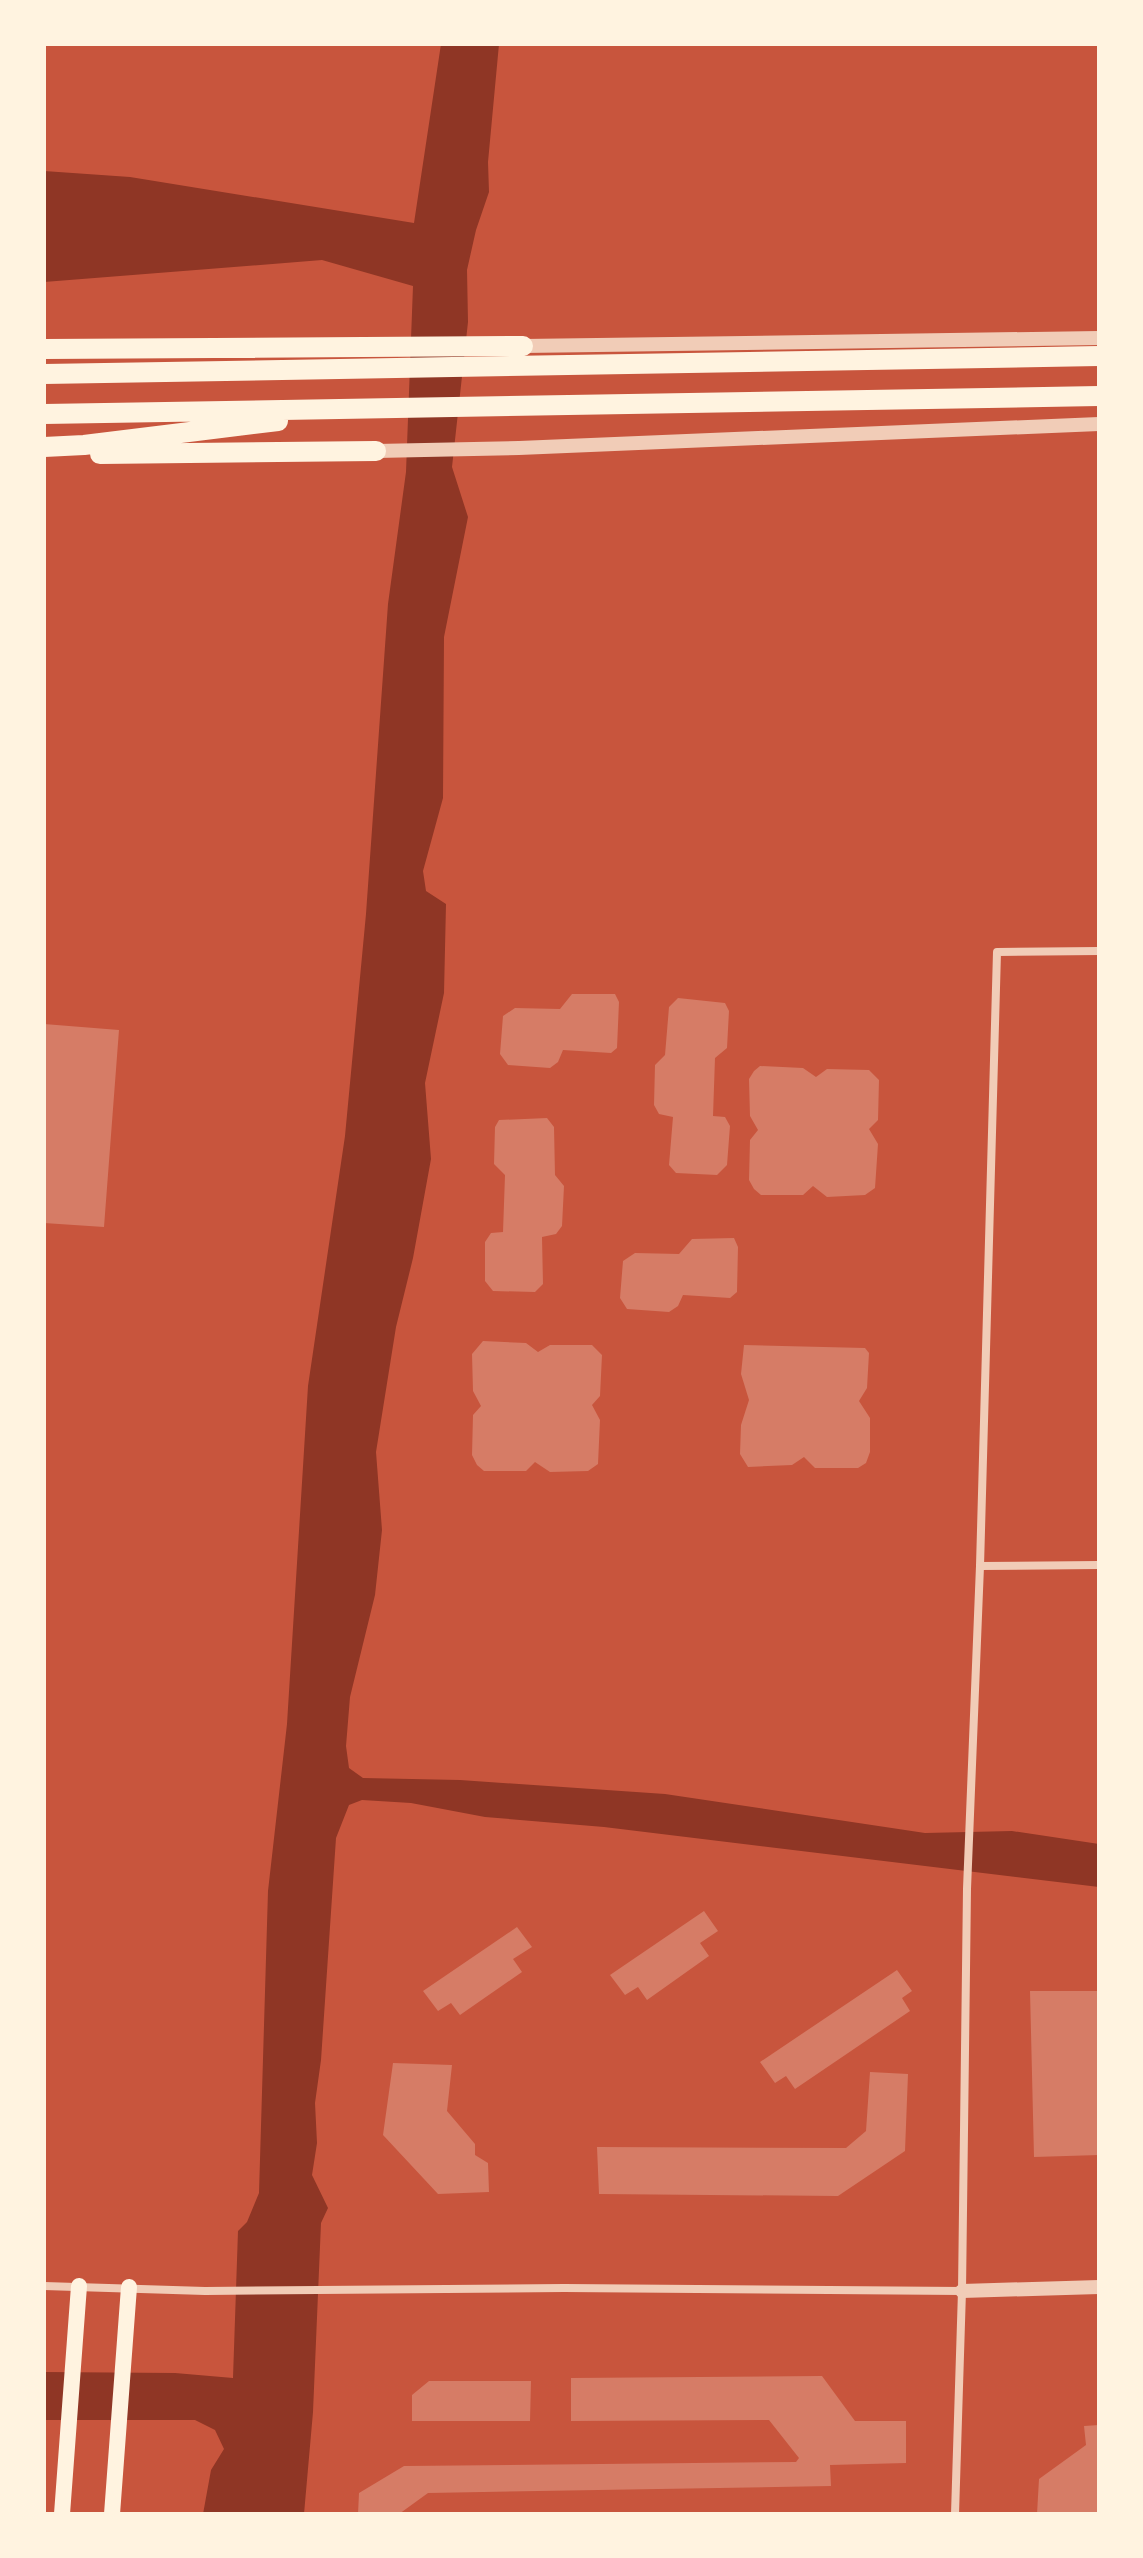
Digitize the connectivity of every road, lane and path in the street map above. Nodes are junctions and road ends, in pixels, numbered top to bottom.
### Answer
1 (1099, 338) edge
2 (44, 346) edge
3 (523, 346) joint
4 (1099, 356) edge
5 (391, 367) junction
6 (44, 374) edge
7 (1099, 396) edge
8 (385, 408) junction
9 (44, 414) edge
10 (1099, 424) edge
11 (44, 447) edge
12 (376, 451) joint
13 (44, 454) edge
14 (1099, 951) edge
15 (1099, 1565) edge
16 (980, 1566) junction
17 (44, 2286) edge
18 (79, 2286) junction
19 (129, 2287) junction
20 (1099, 2287) edge
21 (962, 2291) junction
22 (62, 2514) edge
23 (112, 2514) edge
24 (955, 2514) edge

1 - 3 street
2 - 3 highway
2 - 5 highway
4 - 5 highway
5 - 6 highway
7 - 8 highway
8 - 9 highway
8 - 11 highway
10 - 12 street
12 - 13 highway
14 - 16 street
15 - 16 street
16 - 21 street
17 - 18 street
18 - 19 street
18 - 22 main road
19 - 21 street
19 - 23 main road
20 - 21 street
21 - 24 street

